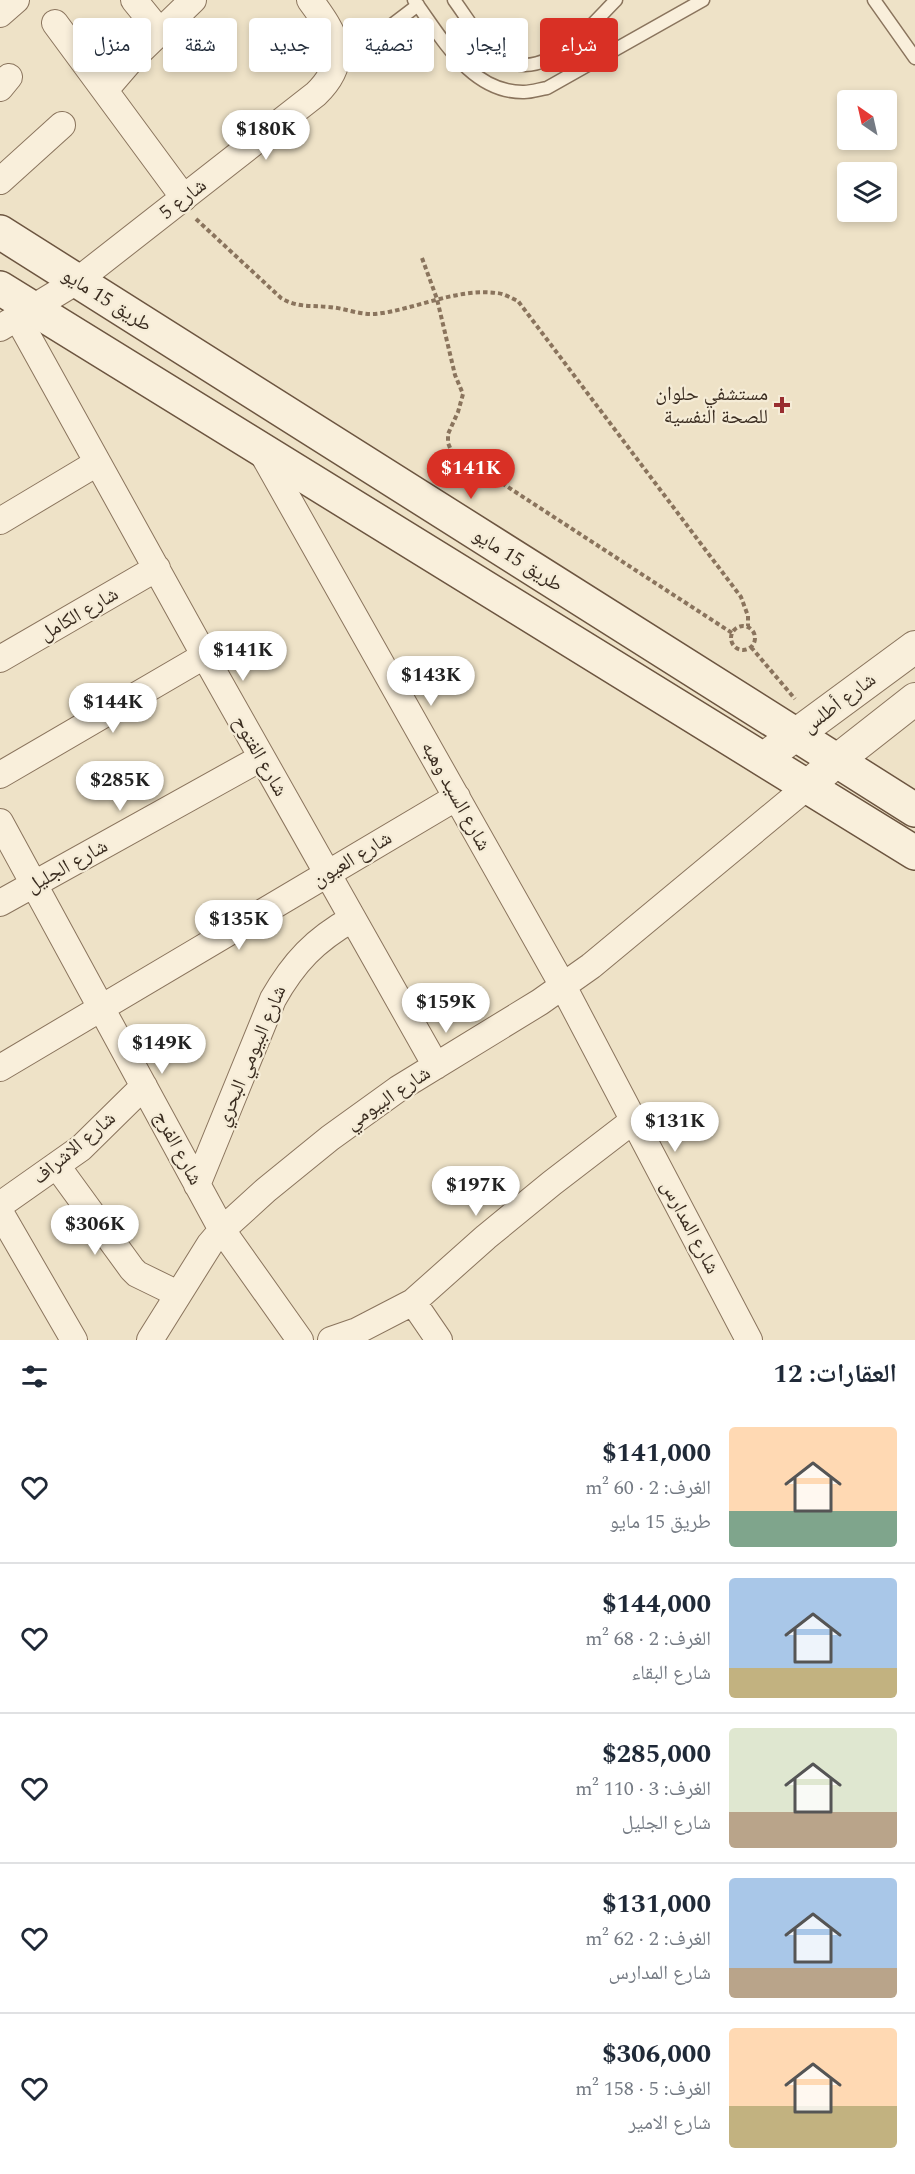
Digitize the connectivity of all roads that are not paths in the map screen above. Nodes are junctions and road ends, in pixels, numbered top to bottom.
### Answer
1 (16, 0) edge
2 (134, 0) edge
3 (193, 0) edge
4 (310, 0) edge
5 (454, 0) edge
6 (616, 0) edge
7 (703, 0) edge
8 (873, 0) edge
9 (416, 2) edge
10 (0, 14) edge
11 (55, 22) dead end
12 (160, 32) junction
13 (915, 58) edge
14 (335, 69) junction
15 (105, 90) junction
16 (62, 125) dead end
17 (0, 181) edge
18 (181, 200) junction
19 (0, 232) edge
20 (76, 280) junction
21 (0, 288) edge
22 (17, 318) edge
23 (260, 449) junction
24 (97, 463) junction
25 (0, 521) edge
26 (158, 568) junction
27 (915, 647) edge
28 (204, 656) junction
29 (0, 659) edge
30 (915, 699) edge
31 (805, 729) junction
32 (261, 758) junction
33 (763, 759) junction
34 (836, 761) junction
35 (0, 775) edge
36 (808, 786) junction
37 (457, 797) junction
38 (915, 810) edge
39 (0, 822) edge
40 (915, 853) edge
41 (327, 874) junction
42 (34, 884) junction
43 (0, 903) edge
44 (352, 919) junction
45 (563, 986) junction
46 (101, 1007) junction
47 (436, 1066) junction
48 (0, 1068) edge
49 (144, 1086) junction
50 (634, 1120) junction
51 (57, 1166) junction
52 (197, 1185) junction
53 (0, 1205) edge
54 (0, 1212) edge
55 (222, 1230) junction
56 (178, 1294) junction
57 (413, 1302) junction
58 (74, 1340) edge
59 (150, 1340) edge
60 (300, 1340) edge
61 (331, 1340) edge
62 (439, 1340) edge
63 (749, 1340) edge

1 - 10 street
2 - 12 street
3 - 12 street
4 - 14 street
5 - 6 lane
7 - 9 lane
8 - 13 lane
9 - 14 lane
11 - 15 street
12 - 15 street
14 - 18 street, شارع 5
15 - 18 street
16 - 17 street
18 - 20 street, شارع 5
19 - 20 main road, طريق 15 مايو
20 - 22 street, شارع 5
20 - 31 main road, طريق 15 مايو
21 - 22 main road, طريق 15 مايو
22 - 23 main road, طريق 15 مايو
22 - 24 street, شارع الفتوح
23 - 33 main road, طريق 15 مايو
23 - 37 street, شارع السيد وهبه
24 - 25 street
24 - 26 street, شارع الفتوح
26 - 28 street, شارع الفتوح
26 - 29 street, شارع الكامل
27 - 31 street, شارع أطلس
28 - 32 street, شارع الفتوح
28 - 35 street
30 - 34 street
31 - 33 street, شارع أطلس
31 - 34 main road, طريق 15 مايو
32 - 41 street, شارع الفتوح
32 - 42 street, شارع الجليل
33 - 36 main road, طريق 15 مايو
34 - 36 street
34 - 38 main road, طريق 15 مايو
36 - 40 main road, طريق 15 مايو
36 - 45 street, شارع البيومي
37 - 41 street, شارع العيون
37 - 45 street, شارع السيد وهبه
39 - 42 street, شارع الفرج
41 - 44 street, شارع الفتوح
41 - 46 street, شارع العيون
42 - 43 street, شارع الجليل
42 - 46 street, شارع الفرج
44 - 47 street, شارع الفتوح
44 - 52 street, شارع البيومي البحري
45 - 47 street, شارع البيومي
45 - 50 street, شارع المدارس
46 - 48 street, شارع العيون
46 - 49 street, شارع الفرج
47 - 55 street, شارع البيومي
49 - 51 street, شارع الاشراف
49 - 52 street, شارع الفرج
50 - 57 street
50 - 63 street, شارع المدارس
51 - 53 street, شارع الاشراف
51 - 56 street
52 - 55 street, شارع الفرج
54 - 58 street
55 - 56 street, شارع البيومي
55 - 60 street, شارع الفرج
56 - 59 street, شارع البيومي
57 - 61 street
57 - 62 street

